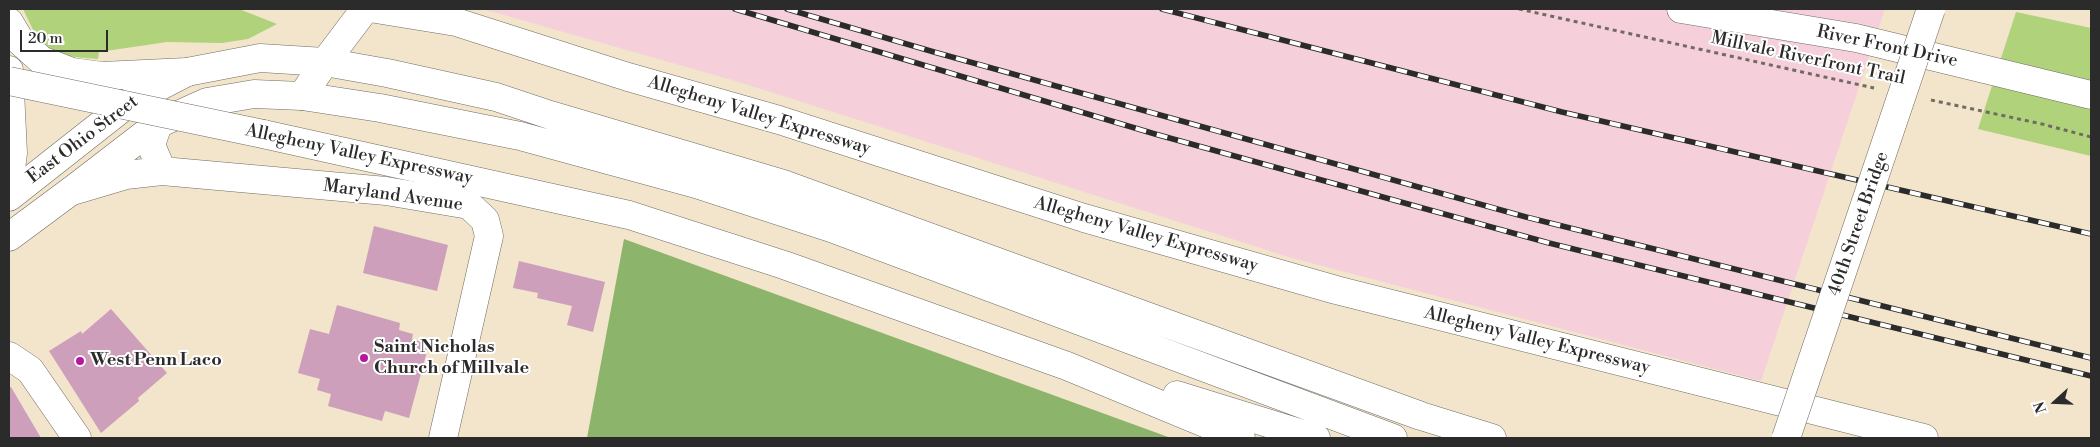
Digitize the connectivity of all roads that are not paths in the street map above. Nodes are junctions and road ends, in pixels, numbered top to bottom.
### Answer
1 (365, 9) edge
2 (376, 9) edge
3 (410, 9) edge
4 (1681, 9) edge
5 (1932, 9) edge
6 (9, 22) edge
7 (456, 22) junction
8 (325, 62) junction
9 (9, 70) edge
10 (186, 72) junction
11 (9, 81) edge
12 (2091, 95) edge
13 (302, 96) junction
14 (158, 124) junction
15 (162, 171) junction
16 (9, 185) edge
17 (71, 191) junction
18 (9, 197) edge
19 (9, 237) edge
20 (9, 356) edge
21 (1066, 366) junction
22 (444, 437) edge
23 (77, 438) edge
24 (1242, 438) edge
25 (1316, 438) edge
26 (1393, 438) edge
27 (1492, 438) edge
28 (1786, 438) edge
29 (1924, 438) edge

1 - 8 main road
2 - 7 main road, Allegheny Valley Expressway
3 - 7 main road
4 - 12 main road, River Front Drive
5 - 28 main road, 40th Street Bridge, bridge
6 - 10 main road
7 - 29 main road, Allegheny Valley Expressway
8 - 10 main road
8 - 13 main road
8 - 27 main road
9 - 16 main road
10 - 18 main road, East Ohio Street
11 - 21 main road, Allegheny Valley Expressway, bridge
13 - 14 main road, East Ohio Street
13 - 26 main road, East Ohio Street
14 - 15 main road
14 - 17 main road, East Ohio Street
15 - 17 main road, Maryland Avenue
15 - 22 main road, Maryland Avenue
17 - 19 main road, East Ohio Street
20 - 23 main road
21 - 24 main road, Allegheny Valley Expressway
21 - 25 main road

